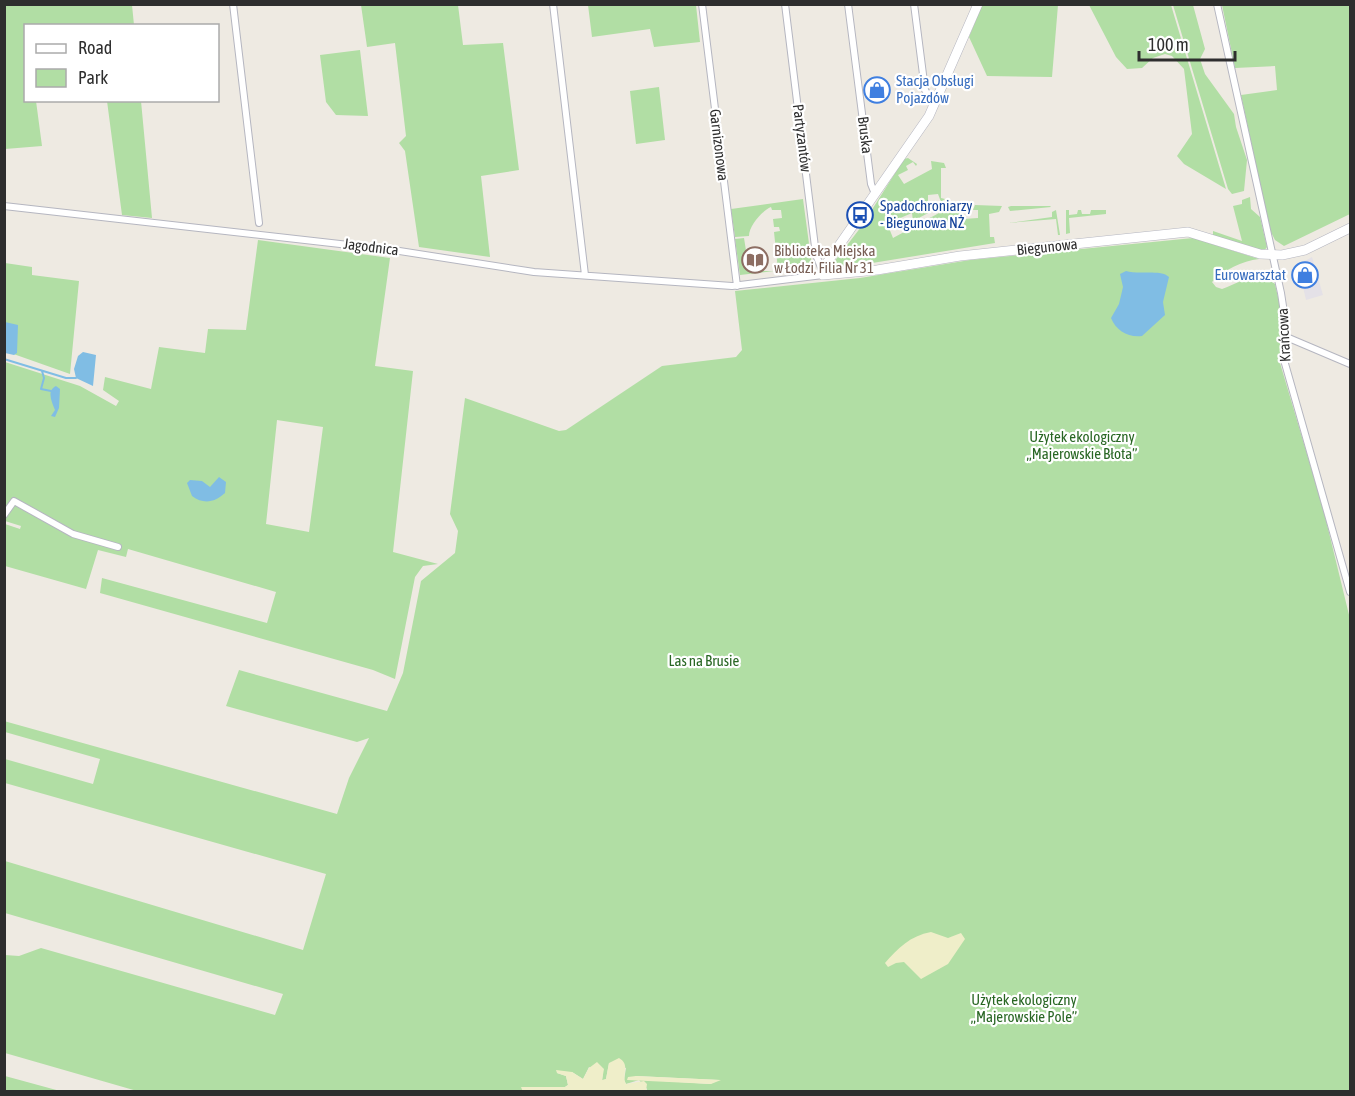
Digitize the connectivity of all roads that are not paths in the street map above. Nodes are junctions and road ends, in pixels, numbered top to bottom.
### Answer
1 (233, 4) edge
2 (553, 4) edge
3 (702, 4) edge
4 (785, 4) edge
5 (848, 4) edge
6 (914, 4) edge
7 (978, 4) edge
8 (1217, 4) edge
9 (934, 104) junction
10 (875, 194) junction
11 (4, 206) edge
12 (259, 223) dead end
13 (1350, 228) edge
14 (1272, 255) junction
15 (823, 272) junction
16 (585, 275) junction
17 (737, 286) junction
18 (1284, 336) junction
19 (1350, 364) edge
20 (4, 515) edge
21 (118, 547) dead end
22 (1350, 591) edge

1 - 12 street
2 - 16 street
3 - 17 street, Garnizonowa
4 - 15 street, Partyzantów
5 - 10 street, Bruska
6 - 9 street
7 - 9 street
8 - 14 street, Krańcowa
9 - 10 street
10 - 15 street
11 - 16 street, Jagodnica
13 - 14 street, Biegunowa
14 - 15 street, Biegunowa
14 - 18 street, Krańcowa
15 - 17 street, Biegunowa
16 - 17 street, Jagodnica
18 - 19 street
18 - 22 street, Krańcowa
20 - 21 street

